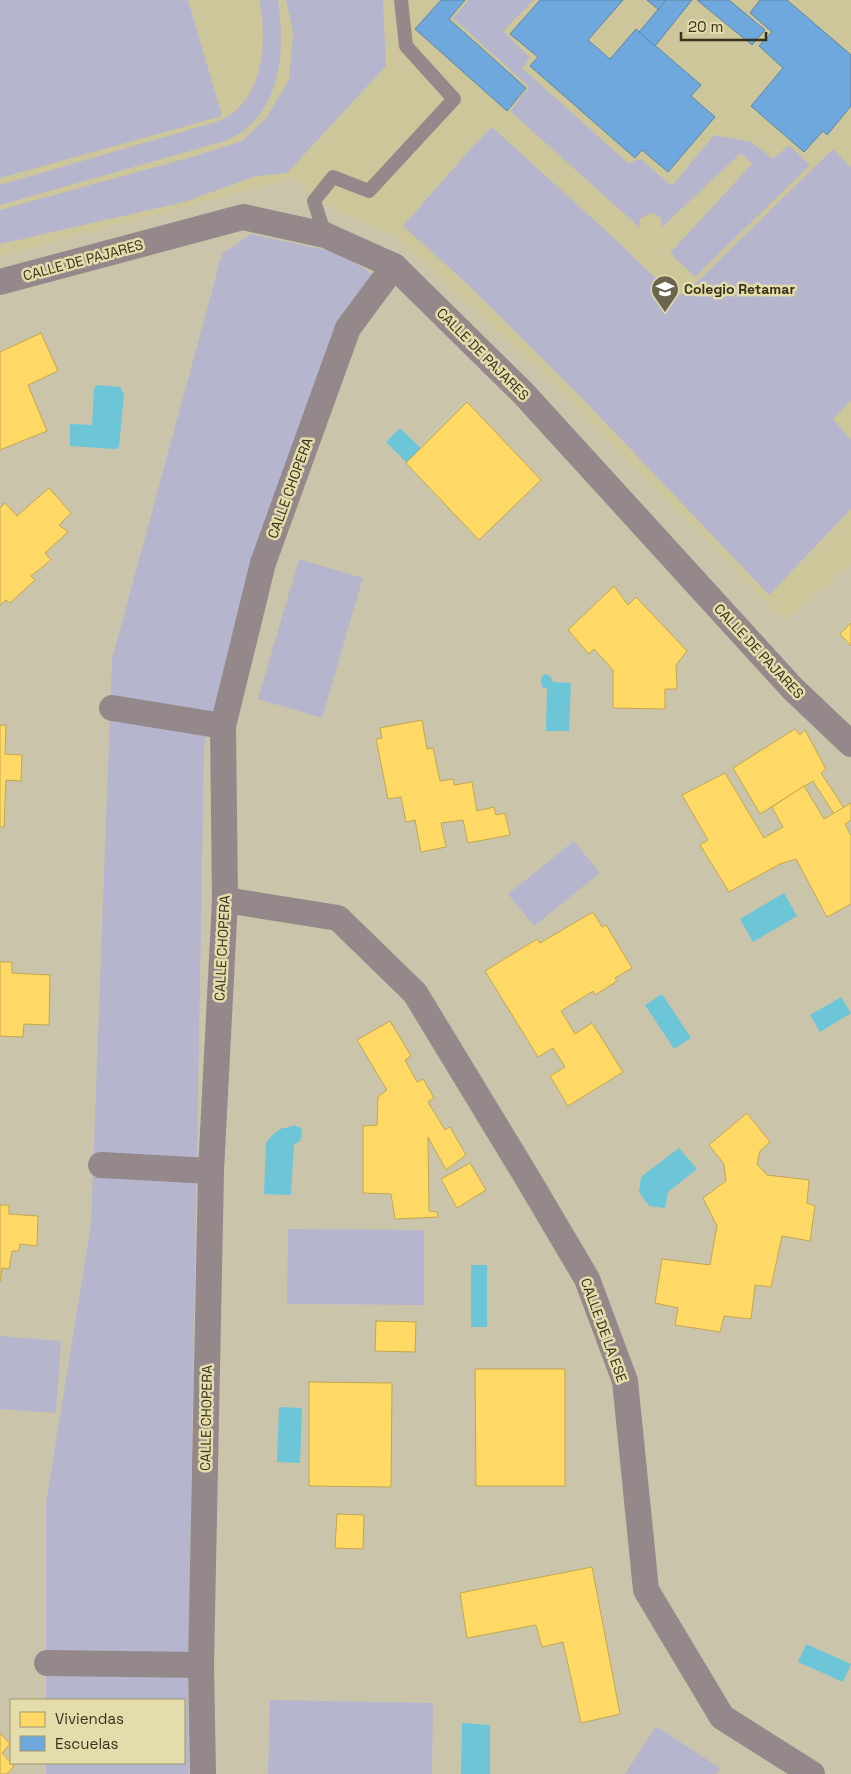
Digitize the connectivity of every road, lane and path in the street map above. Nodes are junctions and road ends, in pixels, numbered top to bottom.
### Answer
1 (401, 0) edge
2 (325, 235) junction
3 (394, 266) junction
4 (0, 282) edge
5 (112, 708) dead end
6 (223, 726) junction
7 (851, 744) edge
8 (225, 900) junction
9 (101, 1165) dead end
10 (211, 1171) junction
11 (47, 1663) dead end
12 (201, 1665) junction
13 (203, 1774) edge
14 (812, 1774) edge

1 - 2 lane
2 - 3 street, CALLE DE PAJARES
2 - 4 street, CALLE DE PAJARES
3 - 6 street, CALLE CHOPERA
3 - 7 street, CALLE DE PAJARES
5 - 6 street
6 - 8 street, CALLE CHOPERA
8 - 10 street, CALLE CHOPERA
8 - 14 street, CALLE DE LA ESE
9 - 10 street
10 - 12 street, CALLE CHOPERA
11 - 12 street
12 - 13 street, CALLE CHOPERA

